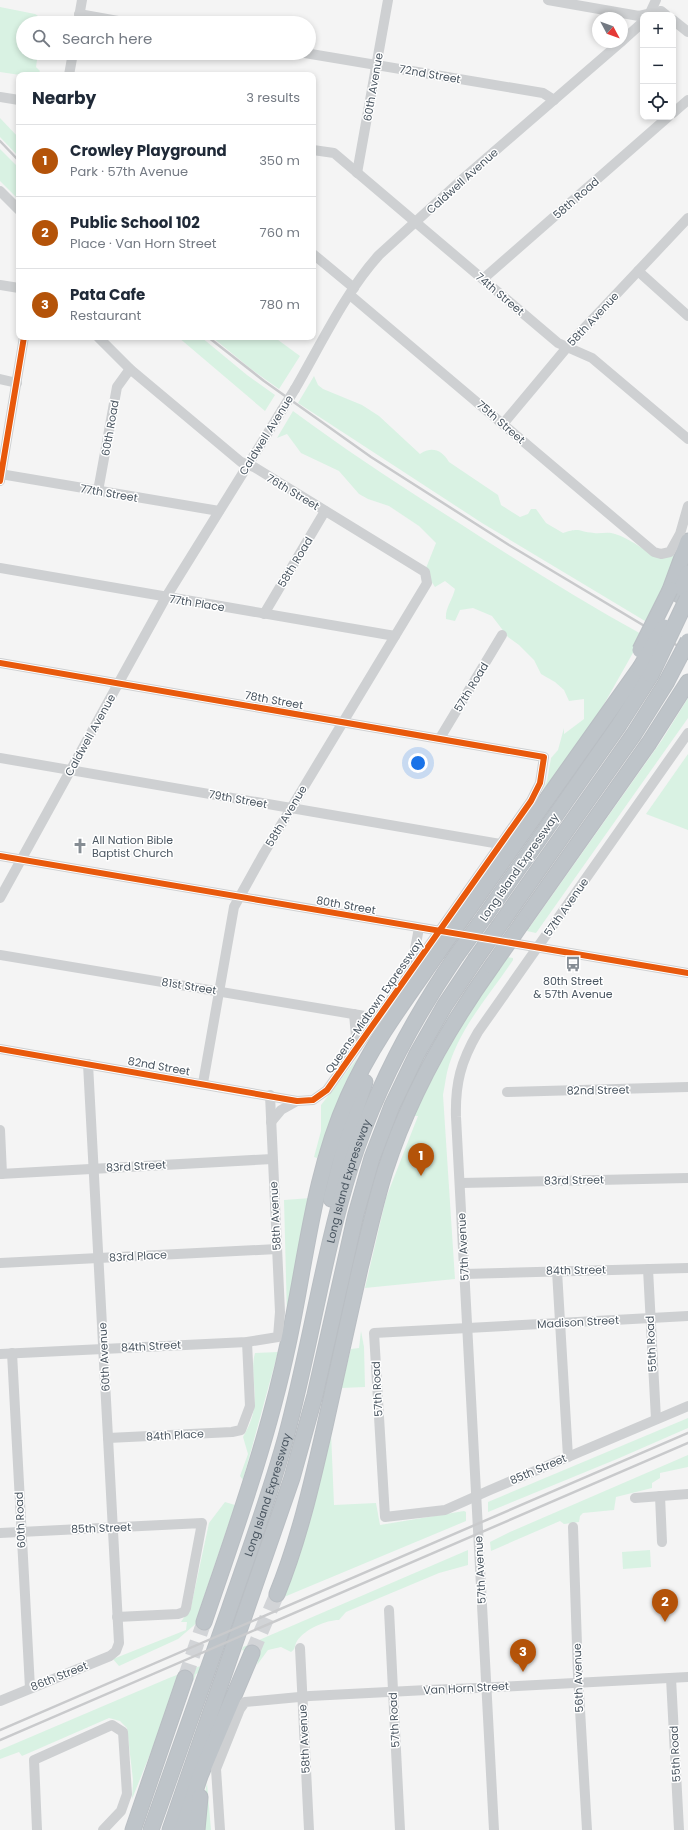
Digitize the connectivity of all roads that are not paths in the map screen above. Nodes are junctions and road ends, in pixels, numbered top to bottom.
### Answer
1 (82, 0) edge
2 (388, 0) edge
3 (548, 0) edge
4 (656, 0) edge
5 (651, 12) edge
6 (79, 16) edge
7 (640, 16) edge
8 (676, 22) edge
9 (640, 25) edge
10 (688, 32) edge
11 (628, 35) edge
12 (613, 48) edge
13 (316, 55) edge
14 (72, 60) edge
15 (377, 65) junction
16 (70, 72) edge
17 (0, 97) edge
18 (16, 100) edge
19 (554, 100) junction
20 (688, 100) edge
21 (676, 110) edge
22 (665, 120) edge
23 (316, 150) edge
24 (357, 173) junction
25 (0, 190) edge
26 (16, 207) edge
27 (687, 222) edge
28 (415, 223) junction
29 (316, 257) edge
30 (638, 271) junction
31 (483, 279) junction
32 (0, 285) edge
33 (16, 288) edge
34 (352, 291) junction
35 (688, 316) edge
36 (24, 340) edge
37 (101, 340) edge
38 (567, 348) junction
39 (130, 369) junction
40 (0, 379) edge
41 (17, 383) junction
42 (503, 424) junction
43 (688, 439) edge
44 (248, 465) junction
45 (0, 477) edge
46 (98, 491) junction
47 (688, 506) edge
48 (325, 511) junction
49 (219, 512) junction
50 (688, 541) edge
51 (0, 568) edge
52 (425, 572) joint
53 (688, 573) edge
54 (681, 596) edge
55 (166, 597) junction
56 (264, 614) junction
57 (502, 635) dead end
58 (395, 636) junction
59 (688, 641) edge
60 (0, 663) edge
61 (641, 669) junction
62 (118, 684) junction
63 (686, 685) edge
64 (344, 722) junction
65 (688, 734) edge
66 (440, 738) junction
67 (544, 756) joint
68 (0, 758) edge
69 (71, 770) junction
70 (292, 808) junction
71 (500, 844) junction
72 (0, 856) edge
73 (22, 860) junction
74 (240, 897) junction
75 (0, 898) edge
76 (419, 928) junction
77 (439, 931) junction
78 (538, 948) junction
79 (0, 955) edge
80 (412, 968) junction
81 (688, 973) edge
82 (218, 991) junction
83 (354, 1014) junction
84 (395, 1015) junction
85 (377, 1018) junction
86 (357, 1047) junction
87 (0, 1049) edge
88 (88, 1064) junction
89 (203, 1083) junction
90 (688, 1087) edge
91 (507, 1092) dead end
92 (270, 1095) junction
93 (313, 1100) joint
94 (297, 1101) junction
95 (271, 1122) junction
96 (0, 1130) edge
97 (272, 1159) junction
98 (93, 1168) junction
99 (1, 1174) edge
100 (688, 1178) edge
101 (460, 1183) junction
102 (277, 1249) junction
103 (98, 1258) junction
104 (0, 1263) edge
105 (688, 1268) edge
106 (648, 1269) junction
107 (557, 1271) junction
108 (464, 1274) junction
109 (322, 1282) junction
110 (688, 1316) edge
111 (650, 1318) junction
112 (559, 1322) junction
113 (467, 1328) junction
114 (278, 1337) joint
115 (247, 1342) junction
116 (104, 1348) junction
117 (12, 1353) junction
118 (0, 1354) edge
119 (688, 1406) edge
120 (656, 1419) junction
121 (108, 1438) junction
122 (568, 1457) junction
123 (688, 1494) edge
124 (476, 1496) junction
125 (660, 1496) junction
126 (635, 1498) dead end
127 (384, 1517) joint
128 (573, 1527) dead end
129 (113, 1528) junction
130 (20, 1532) junction
131 (0, 1533) edge
132 (662, 1542) dead end
133 (277, 1594) tunnel mouth
134 (389, 1610) dead end
135 (117, 1617) junction
136 (204, 1622) tunnel mouth
137 (300, 1648) dead end
138 (116, 1650) joint
139 (252, 1653) tunnel mouth
140 (688, 1677) edge
141 (185, 1678) tunnel mouth
142 (671, 1678) junction
143 (578, 1682) junction
144 (30, 1688) junction
145 (486, 1688) junction
146 (392, 1692) junction
147 (302, 1697) junction
148 (0, 1701) edge
149 (214, 1745) junction
150 (156, 1763) junction
151 (37, 1830) edge
152 (103, 1830) edge
153 (122, 1830) edge
154 (133, 1830) edge
155 (151, 1830) edge
156 (170, 1830) edge
157 (182, 1830) edge
158 (197, 1830) edge
159 (220, 1830) edge
160 (309, 1830) edge
161 (400, 1830) edge
162 (494, 1830) edge
163 (586, 1830) edge
164 (679, 1830) edge

1 - 6 street
2 - 15 street, 60th Avenue
3 - 7 street
4 - 5 street
8 - 10 street
9 - 11 street, Caldwell Avenue
12 - 19 street, Caldwell Avenue
13 - 15 street, 72nd Street
14 - 16 street
15 - 19 street, 72nd Street
15 - 24 street, 60th Avenue
17 - 18 street
19 - 28 street, Caldwell Avenue
20 - 21 street
22 - 31 street, 58th Road
23 - 24 street, 74th Street
24 - 28 street, 74th Street
25 - 26 street
27 - 30 street, 58th Avenue
28 - 31 street, 74th Street
28 - 34 street, Caldwell Avenue
29 - 34 street, 75th Street
30 - 35 street
30 - 38 street, 58th Avenue
31 - 38 street, 74th Street
32 - 33 street
34 - 42 street, 75th Street
34 - 44 street, Caldwell Avenue, bridge
36 - 41 street
37 - 39 street, 76th Street
38 - 42 street, 58th Avenue
38 - 43 street, 74th Street
39 - 44 street, 76th Street
39 - 46 street, 60th Road
40 - 41 street
41 - 45 street
42 - 47 street, 75th Street
44 - 48 street, 76th Street
44 - 49 street, Caldwell Avenue
45 - 46 street, 77th Street
46 - 49 street, 77th Street
48 - 52 street, 76th Street
48 - 56 street, 58th Road
49 - 55 street, Caldwell Avenue
50 - 54 highway
51 - 55 street, 77th Place
52 - 58 street, 58th Avenue
53 - 54 highway
54 - 61 highway, bridge
54 - 61 highway, Long Island Expressway, bridge
55 - 56 street, 77th Place
55 - 62 street, Caldwell Avenue
56 - 58 street, 77th Place
57 - 66 street, 57th Road
58 - 64 street, 58th Avenue
59 - 156 highway, Long Island Expressway, bridge
60 - 62 street, 78th Street
61 - 84 highway, bridge
61 - 109 highway, Long Island Expressway, bridge
62 - 64 street, 78th Street
62 - 69 street, Caldwell Avenue
63 - 133 highway, bridge
64 - 66 street, 78th Street
64 - 70 street, 58th Avenue
65 - 78 street, 57th Avenue
66 - 67 street, 78th Street
67 - 71 street, Queens-Midtown Expressway
68 - 69 street, 79th Street
69 - 70 street, 79th Street
69 - 73 street, Caldwell Avenue
70 - 71 street, 79th Street
70 - 74 street, 58th Avenue
71 - 77 street, Queens-Midtown Expressway
72 - 73 street, 80th Street
73 - 74 street, 80th Street
73 - 75 street, Caldwell Avenue
74 - 76 street, 80th Street
74 - 82 street, 58th Avenue
76 - 77 street, 80th Street
76 - 80 street
77 - 78 street, 80th Street
77 - 80 street, Queens-Midtown Expressway
78 - 81 street, 80th Street
78 - 101 street, 57th Avenue
79 - 82 street, 81st Street
80 - 85 street, Queens-Midtown Expressway
82 - 83 street, 81st Street
82 - 89 street, 58th Avenue
83 - 85 street, 81st Street
83 - 86 street
84 - 109 highway
84 - 136 highway
85 - 86 street, Queens-Midtown Expressway
86 - 93 street, Queens-Midtown Expressway
87 - 88 street, 82nd Street
88 - 89 street, 82nd Street
88 - 98 street, 60th Avenue
89 - 92 street, 82nd Street
90 - 91 street, 82nd Street
92 - 94 street, 82nd Street
92 - 95 street, 58th Avenue
93 - 94 street, 82nd Street
94 - 95 street
95 - 97 street, 58th Avenue
96 - 99 street
97 - 98 street, 83rd Street
97 - 102 street, 58th Avenue
98 - 99 street, 83rd Street
98 - 103 street, 60th Avenue
100 - 101 street, 83rd Street
101 - 108 street, 57th Avenue
102 - 103 street, 83rd Place
102 - 114 street, 58th Avenue
103 - 104 street, 83rd Place
103 - 116 street, 60th Avenue
105 - 106 street, 84th Street
106 - 107 street, 84th Street
106 - 111 street, 55th Road
107 - 108 street, 84th Street
107 - 112 street
108 - 113 street, 57th Avenue
109 - 155 highway, Long Island Expressway
110 - 111 street, Madison Street
111 - 112 street, Madison Street
111 - 120 street, 55th Road
112 - 113 street, Madison Street
112 - 122 street
113 - 124 street, 57th Avenue
113 - 127 street, 57th Road
114 - 115 street, 84th Street
115 - 116 street, 84th Street
115 - 121 street, 84th Place
116 - 117 street, 84th Street
116 - 121 street, 60th Avenue
117 - 118 street, 84th Street
117 - 130 street, 60th Road
119 - 120 street, 85th Street
120 - 122 street, 85th Street
121 - 129 street, 60th Avenue
122 - 124 street, 85th Street
123 - 125 street
124 - 127 street, 85th Street
124 - 145 street, 57th Avenue
125 - 126 street
125 - 132 street
128 - 143 street, 56th Avenue
129 - 130 street, 85th Street
129 - 135 street, 60th Avenue
129 - 135 street, 85th Street
130 - 131 street, 85th Street
130 - 144 street, 60th Road
134 - 146 street, 57th Road
135 - 138 street, 60th Avenue
137 - 147 street, 58th Avenue
138 - 144 street, 86th Street
139 - 149 highway
140 - 142 street, Van Horn Street
141 - 150 highway
142 - 143 street, Van Horn Street
142 - 164 street, 55th Road
143 - 145 street, Van Horn Street
143 - 163 street, 56th Avenue
144 - 148 street, 86th Street
145 - 146 street, Van Horn Street
145 - 162 street, 57th Avenue
146 - 147 street, Van Horn Street
146 - 161 street, 57th Road
147 - 159 street, Van Horn Street
147 - 160 street, 58th Avenue
149 - 157 highway
149 - 158 highway
150 - 153 highway
150 - 154 highway
151 - 152 street

